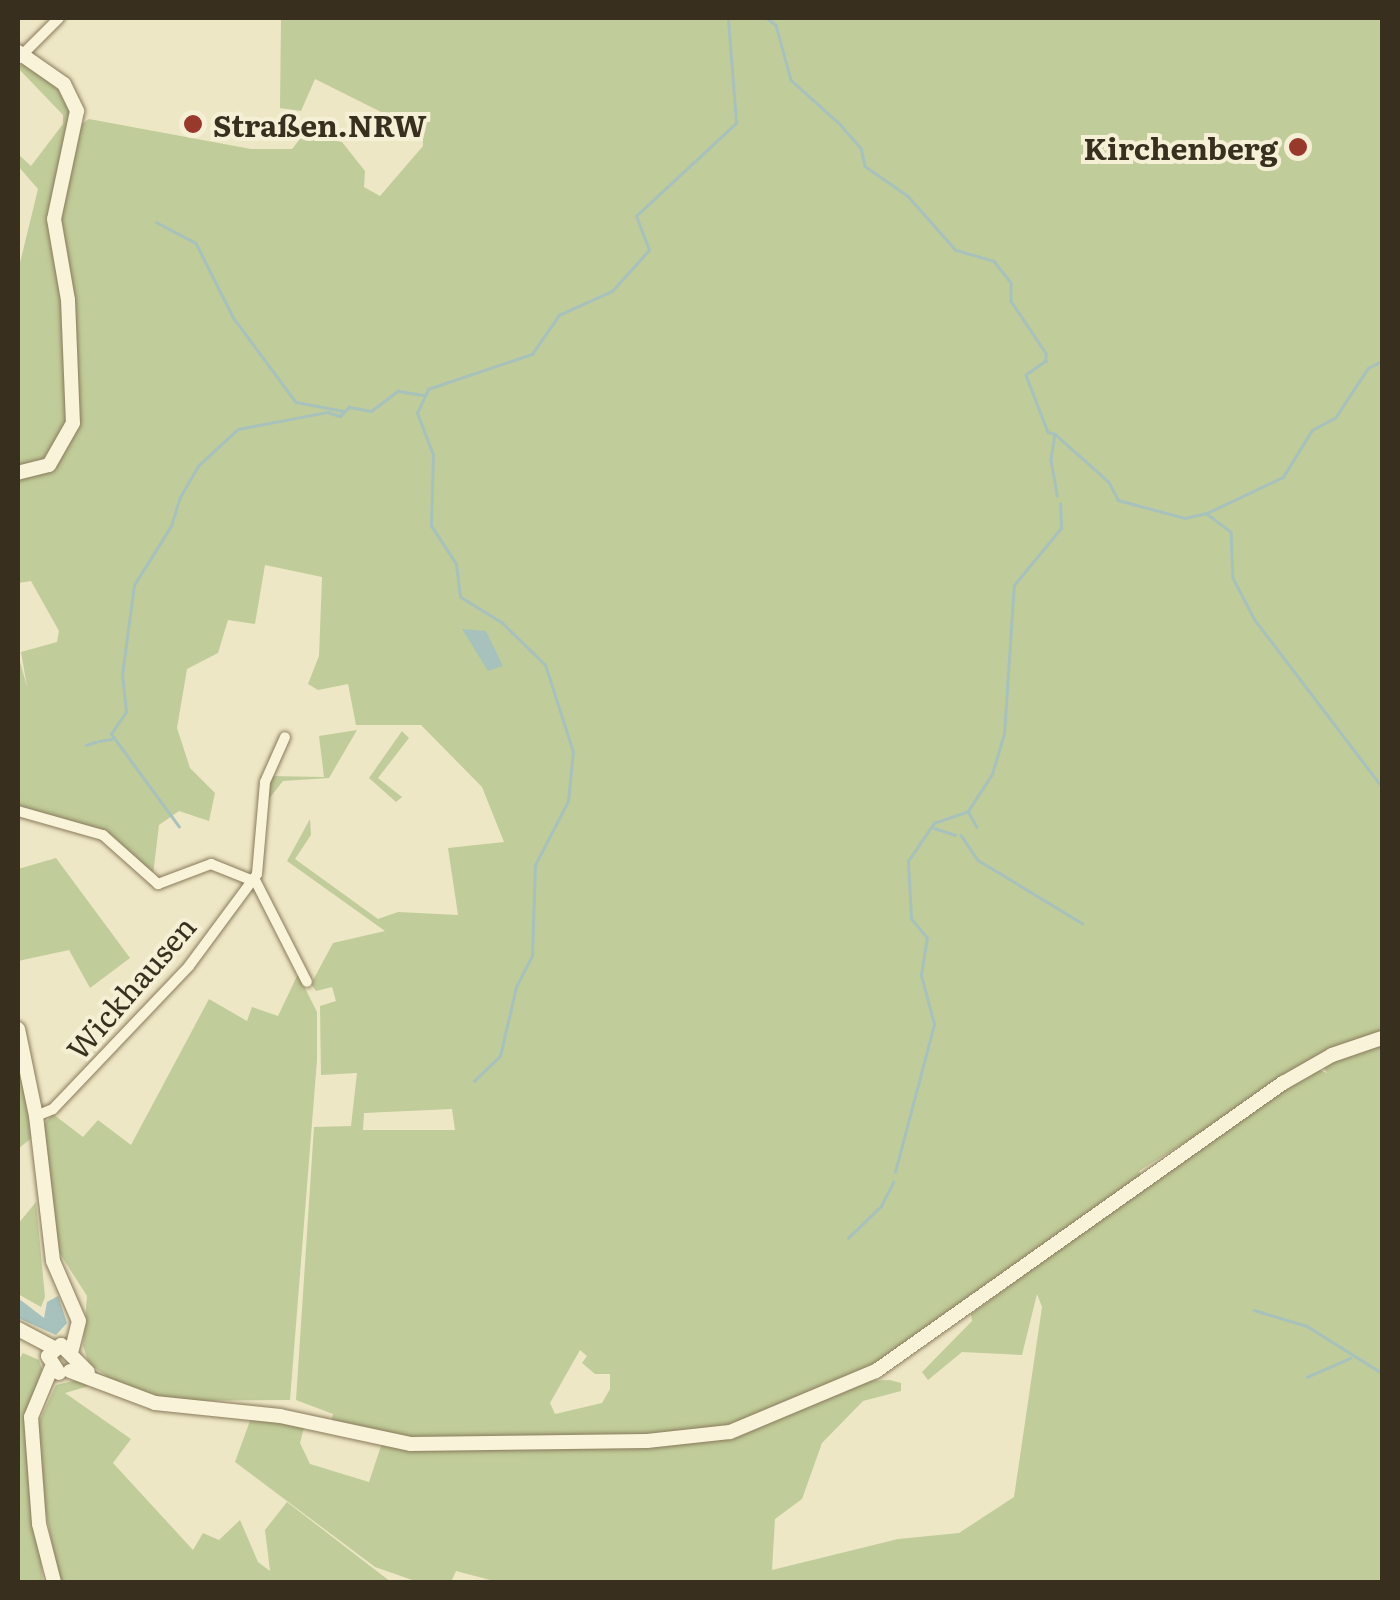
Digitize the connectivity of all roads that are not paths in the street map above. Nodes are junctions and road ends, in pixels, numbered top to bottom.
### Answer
1 (59, 18) edge
2 (19, 55) edge
3 (18, 472) edge
4 (285, 737) dead end
5 (18, 811) edge
6 (251, 880) junction
7 (307, 982) dead end
8 (18, 1028) edge
9 (1382, 1038) edge
10 (36, 1116) junction
11 (18, 1328) edge
12 (18, 1336) edge
13 (62, 1360) junction
14 (54, 1582) edge

1 - 2 street
2 - 3 main road
4 - 6 street, Wickhausen
5 - 6 street, Wickhausen
6 - 7 street
6 - 10 street, Wickhausen
8 - 10 main road
9 - 13 main road
10 - 13 main road
11 - 13 main road
12 - 13 main road
13 - 14 main road

